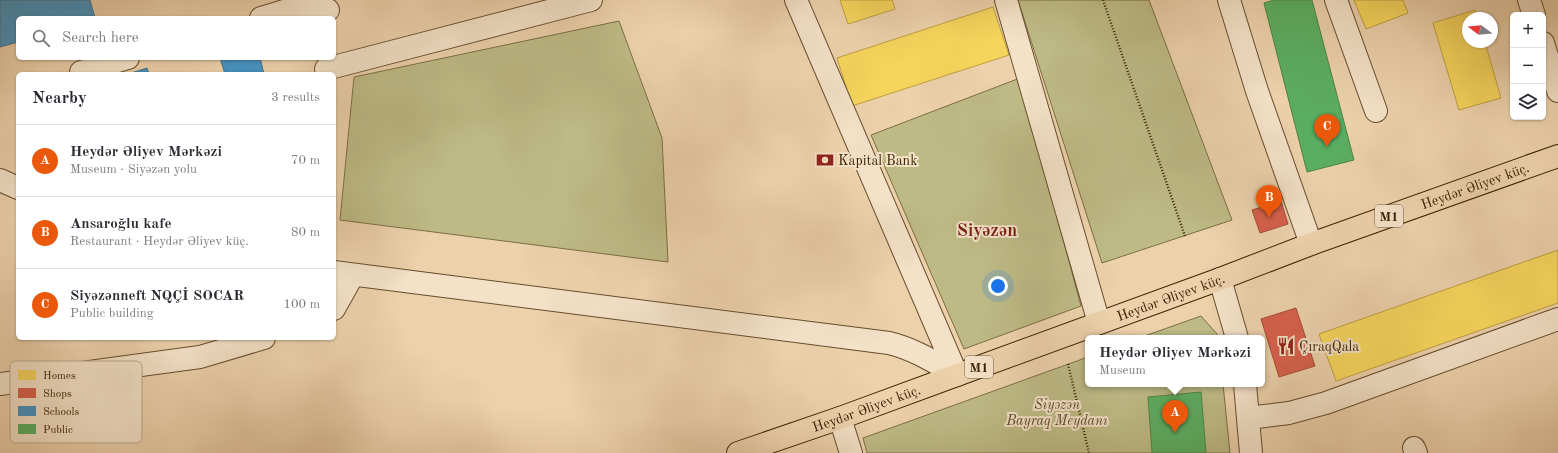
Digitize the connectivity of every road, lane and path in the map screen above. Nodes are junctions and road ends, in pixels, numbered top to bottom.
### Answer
1 (591, 0) edge
2 (796, 0) edge
3 (1006, 0) edge
4 (1103, 0) edge
5 (1229, 0) edge
6 (1336, 0) edge
7 (1529, 0) edge
8 (294, 4) edge
9 (329, 9) edge
10 (1533, 12) edge
11 (266, 16) edge
12 (1544, 48) edge
13 (121, 60) edge
14 (326, 67) edge
15 (81, 72) dead end
16 (1558, 91) edge
17 (1376, 111) dead end
18 (1558, 156) edge
19 (0, 180) edge
20 (16, 187) edge
21 (1185, 236) dead end
22 (1311, 244) junction
23 (343, 274) edge
24 (1220, 280) junction
25 (336, 301) edge
26 (1558, 319) edge
27 (1100, 323) junction
28 (1236, 335) edge
29 (257, 340) edge
30 (1068, 364) dead end
31 (142, 365) edge
32 (957, 374) junction
33 (10, 383) edge
34 (0, 384) edge
35 (1245, 387) edge
36 (840, 418) junction
37 (1248, 418) junction
38 (738, 453) edge
39 (851, 453) edge
40 (1089, 453) edge
41 (1251, 453) edge

1 - 14 street
2 - 32 street
3 - 27 street
4 - 21 path
5 - 22 street
6 - 17 street
7 - 10 street
8 - 9 street
8 - 11 street
12 - 16 street
13 - 15 street
18 - 22 main road, Heydər Əliyev küç. / M1
19 - 20 street
22 - 24 main road, Heydər Əliyev küç. / M1
23 - 25 street
23 - 32 street
24 - 27 main road, Heydər Əliyev küç. / M1
24 - 28 street
26 - 37 street
27 - 32 main road, Heydər Əliyev küç. / M1
29 - 31 street
30 - 40 path
32 - 36 main road, Heydər Əliyev küç. / M1
33 - 34 street
35 - 37 street
36 - 38 main road, Heydər Əliyev küç. / M1
36 - 39 street
37 - 41 street

